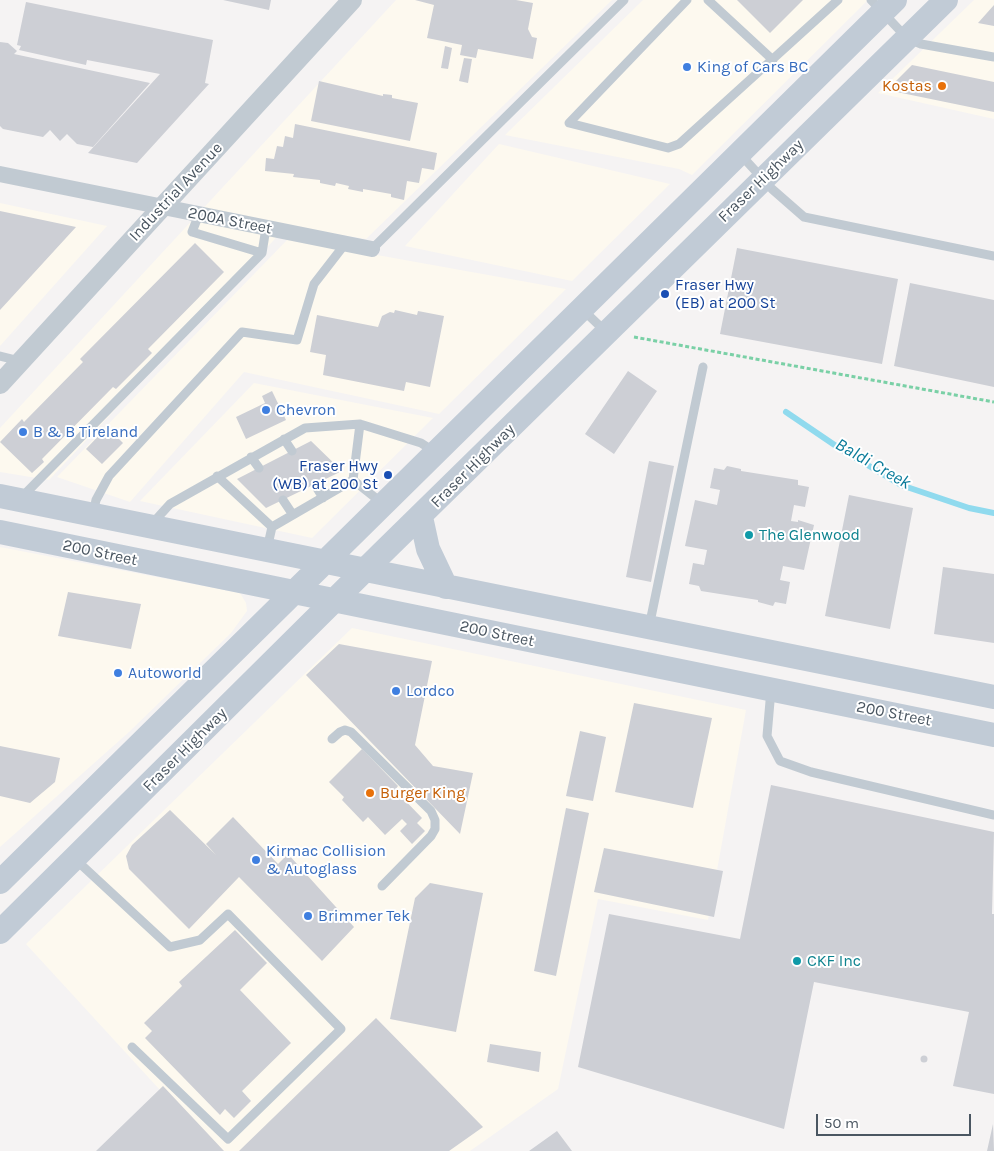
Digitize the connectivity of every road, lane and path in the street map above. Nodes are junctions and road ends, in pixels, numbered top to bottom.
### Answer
1 (352, 0) edge
2 (624, 0) edge
3 (687, 0) edge
4 (708, 0) edge
5 (838, 0) edge
6 (946, 0) edge
7 (882, 4) edge
8 (907, 38) junction
9 (994, 57) edge
10 (773, 60) junction
11 (739, 153) junction
12 (0, 174) edge
13 (763, 180) junction
14 (162, 207) junction
15 (199, 214) junction
16 (266, 228) junction
17 (345, 244) junction
18 (372, 249) joint
19 (262, 253) junction
20 (994, 256) edge
21 (581, 308) junction
22 (607, 333) junction
23 (633, 337) dead end
24 (0, 356) edge
25 (20, 361) junction
26 (703, 367) dead end
27 (0, 384) edge
28 (994, 402) edge
29 (360, 424) junction
30 (284, 439) junction
31 (292, 451) dead end
32 (436, 452) junction
33 (251, 457) junction
34 (259, 468) dead end
35 (218, 476) junction
36 (353, 480) junction
37 (315, 485) dead end
38 (10, 498) edge
39 (323, 498) junction
40 (283, 500) dead end
41 (383, 504) junction
42 (93, 515) junction
43 (293, 515) junction
44 (421, 517) junction
45 (150, 526) junction
46 (272, 526) junction
47 (0, 532) edge
48 (266, 550) junction
49 (324, 563) junction
50 (364, 571) junction
51 (446, 587) junction
52 (293, 592) junction
53 (335, 601) junction
54 (649, 628) junction
55 (771, 690) junction
56 (994, 697) edge
57 (994, 735) edge
58 (332, 739) dead end
59 (994, 815) edge
60 (75, 858) junction
61 (0, 882) edge
62 (382, 886) dead end
63 (0, 932) edge
64 (132, 1047) dead end

1 - 14 street, Industrial Avenue
2 - 18 lane
3 - 10 lane
4 - 10 lane
5 - 10 lane
6 - 8 main road, Fraser Highway
7 - 8 lane
7 - 11 main road
8 - 9 lane
8 - 13 main road, Fraser Highway
11 - 13 lane
11 - 21 main road
12 - 14 street, 200A Street
13 - 20 lane
13 - 22 main road, Fraser Highway
14 - 15 street, 200A Street
14 - 25 street, Industrial Avenue
15 - 16 street, 200A Street
15 - 19 lane
16 - 17 street, 200A Street
16 - 19 lane
17 - 18 street, 200A Street
17 - 42 lane
19 - 38 lane
21 - 22 lane
21 - 32 main road
22 - 44 main road, Fraser Highway
23 - 28 path
24 - 25 lane
25 - 27 street, Industrial Avenue
26 - 54 lane
29 - 30 lane
29 - 32 lane
29 - 36 lane
30 - 31 lane
30 - 33 lane
32 - 41 main road
33 - 34 lane
33 - 35 lane
35 - 45 lane
35 - 46 lane
36 - 39 lane
36 - 41 lane
37 - 39 lane
38 - 42 main road
39 - 43 lane
40 - 43 lane
41 - 49 main road
42 - 45 main road
43 - 46 lane
44 - 50 main road, Fraser Highway
44 - 51 main road
45 - 48 main road
46 - 48 lane
47 - 52 main road, 200 Street
48 - 49 main road
49 - 50 main road
49 - 52 main road
50 - 51 main road
50 - 53 main road, Fraser Highway
51 - 54 main road
52 - 53 main road, 200 Street
52 - 61 main road
53 - 55 main road, 200 Street
53 - 60 main road, Fraser Highway
54 - 56 main road
55 - 57 main road, 200 Street
55 - 59 lane
58 - 62 lane
60 - 63 main road, Fraser Highway
60 - 64 lane

